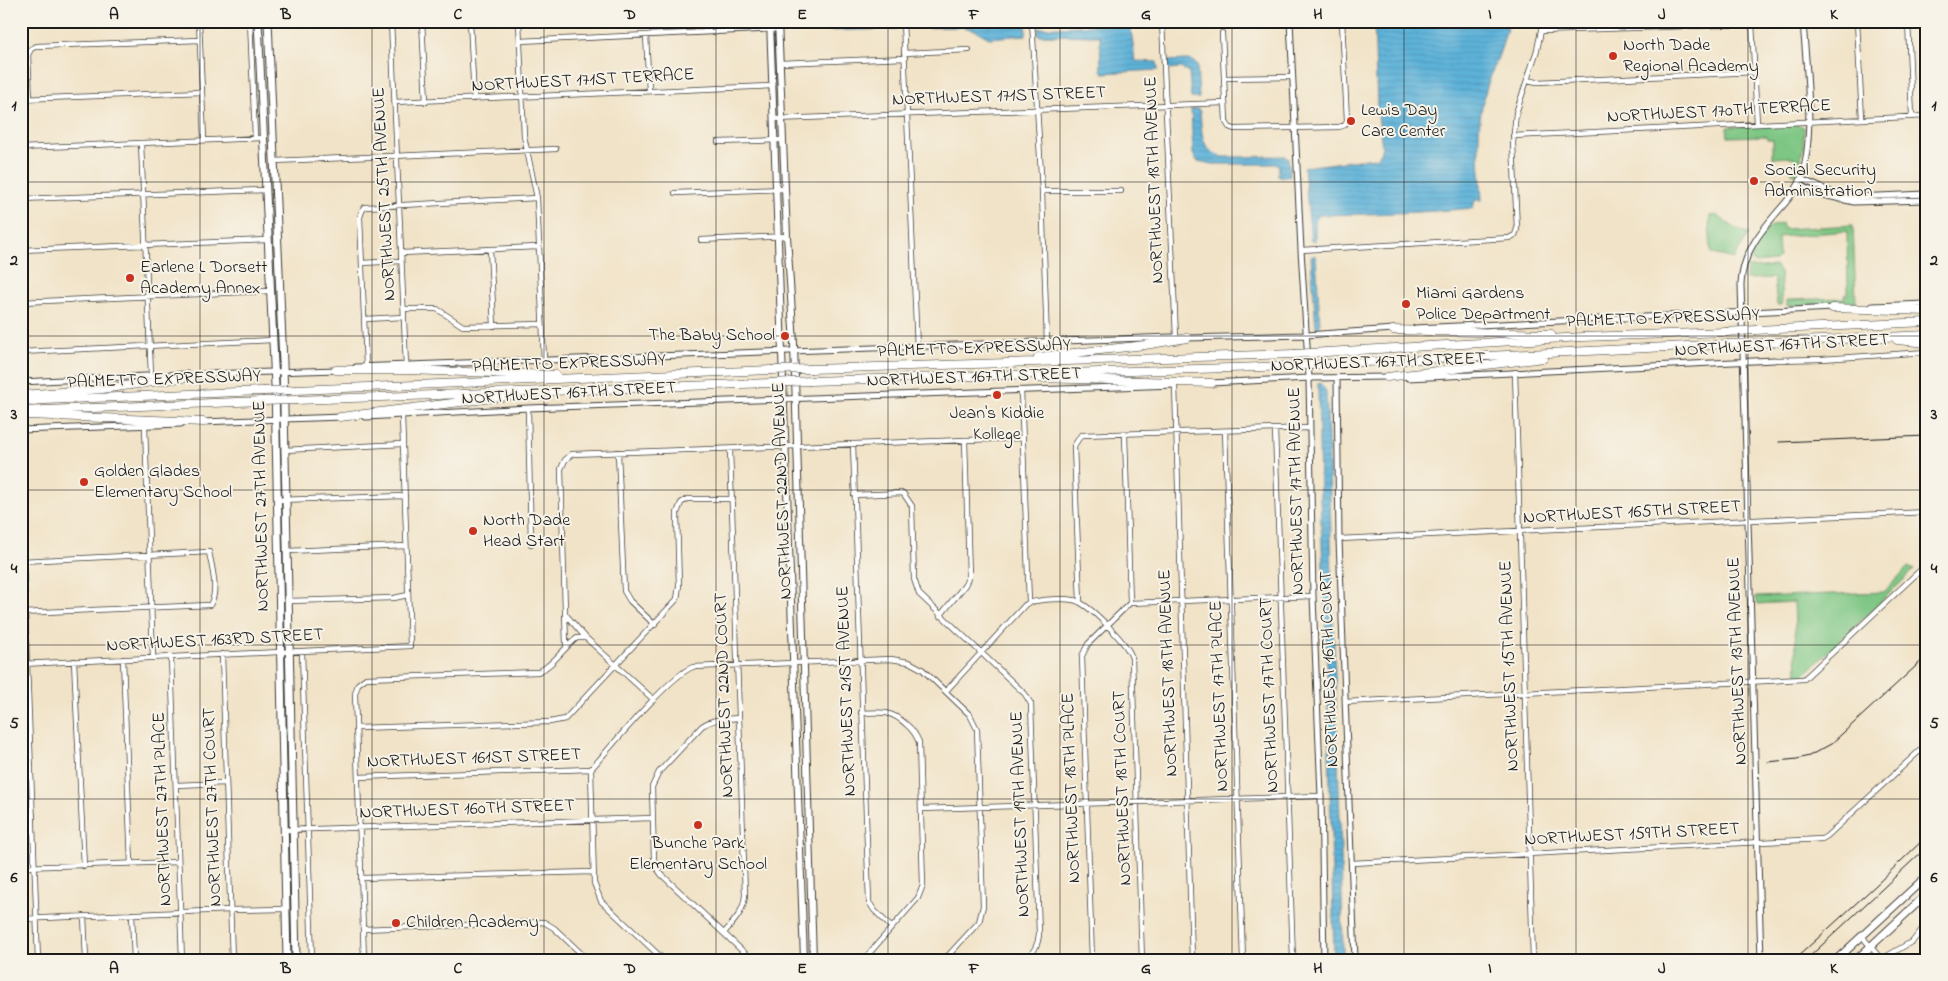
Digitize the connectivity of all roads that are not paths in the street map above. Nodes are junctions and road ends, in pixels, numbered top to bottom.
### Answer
1 (199, 21) edge
2 (250, 21) edge
3 (258, 21) edge
4 (268, 21) edge
5 (391, 21) edge
6 (422, 21) edge
7 (470, 21) edge
8 (519, 21) edge
9 (770, 21) edge
10 (778, 21) edge
11 (903, 21) edge
12 (1032, 21) edge
13 (1162, 21) edge
14 (1290, 21) edge
15 (1342, 21) edge
16 (1543, 21) edge
17 (1804, 21) edge
18 (1857, 21) edge
19 (1908, 21) edge
20 (1752, 23) edge
21 (778, 29) junction
22 (770, 30) junction
23 (1541, 31) junction
24 (1222, 33) dead end
25 (646, 35) junction
26 (200, 40) junction
27 (520, 41) junction
28 (969, 50) dead end
29 (904, 56) junction
30 (780, 63) junction
31 (270, 72) junction
32 (1754, 72) junction
33 (260, 73) junction
34 (1292, 77) junction
35 (1224, 78) junction
36 (1527, 80) junction
37 (773, 86) junction
38 (649, 91) junction
39 (202, 92) junction
40 (522, 97) junction
41 (21, 99) edge
42 (30, 99) junction
43 (474, 99) junction
44 (394, 102) junction
45 (426, 102) junction
46 (1225, 103) junction
47 (1165, 105) junction
48 (1036, 110) junction
49 (906, 115) junction
50 (1927, 116) edge
51 (1912, 117) junction
52 (783, 118) junction
53 (774, 119) junction
54 (1862, 119) junction
55 (1808, 122) junction
56 (1758, 124) junction
57 (1296, 129) junction
58 (1513, 136) junction
59 (204, 140) junction
60 (261, 140) junction
61 (775, 140) junction
62 (783, 140) junction
63 (718, 142) dead end
64 (141, 143) junction
65 (21, 148) edge
66 (556, 149) dead end
67 (528, 151) junction
68 (397, 156) junction
69 (274, 161) junction
70 (1799, 182) junction
71 (777, 188) junction
72 (785, 189) junction
73 (265, 190) junction
74 (1121, 190) dead end
75 (1042, 191) junction
76 (675, 193) dead end
77 (143, 194) junction
78 (1927, 194) edge
79 (537, 198) junction
80 (1892, 198) junction
81 (21, 199) edge
82 (1927, 200) edge
83 (400, 204) junction
84 (267, 222) junction
85 (779, 236) junction
86 (787, 236) junction
87 (277, 237) junction
88 (268, 240) junction
89 (701, 240) dead end
90 (145, 245) junction
91 (538, 246) junction
92 (490, 249) junction
93 (21, 250) edge
94 (1300, 250) junction
95 (402, 253) junction
96 (278, 257) junction
97 (402, 261) junction
98 (362, 263) junction
99 (270, 291) junction
100 (147, 296) junction
101 (21, 302) edge
102 (1927, 304) edge
103 (1832, 308) junction
104 (404, 309) junction
105 (1927, 311) edge
106 (1741, 312) junction
107 (404, 317) junction
108 (365, 319) junction
109 (1927, 322) edge
110 (542, 324) junction
111 (494, 326) junction
112 (1393, 330) junction
113 (1306, 335) junction
114 (1927, 335) edge
115 (1176, 337) junction
116 (1583, 337) junction
117 (1187, 338) junction
118 (1866, 338) junction
119 (272, 340) junction
120 (1927, 342) edge
121 (1047, 343) junction
122 (149, 346) junction
123 (21, 348) edge
124 (917, 348) junction
125 (21, 352) edge
126 (794, 352) junction
127 (1927, 352) edge
128 (782, 353) junction
129 (1562, 353) junction
130 (1774, 360) joint
131 (544, 361) junction
132 (1742, 362) junction
133 (971, 364) junction
134 (366, 366) junction
135 (406, 366) junction
136 (336, 370) junction
137 (283, 372) junction
138 (1515, 372) junction
139 (274, 373) junction
140 (151, 374) junction
141 (210, 374) junction
142 (1010, 375) junction
143 (1387, 377) junction
144 (590, 378) junction
145 (1309, 378) junction
146 (1336, 378) junction
147 (22, 382) edge
148 (1212, 383) junction
149 (1175, 385) junction
150 (1021, 390) junction
151 (543, 392) junction
152 (21, 395) edge
153 (784, 398) junction
154 (794, 398) junction
155 (21, 401) edge
156 (528, 408) junction
157 (21, 412) edge
158 (402, 416) junction
159 (340, 417) junction
160 (284, 418) junction
161 (275, 419) junction
162 (204, 422) junction
163 (145, 426) junction
164 (1310, 428) junction
165 (1275, 429) junction
166 (21, 430) edge
167 (1225, 431) junction
168 (1176, 432) junction
169 (1125, 434) junction
170 (1022, 438) junction
171 (965, 440) junction
172 (403, 444) junction
173 (854, 444) junction
174 (786, 446) junction
175 (796, 446) junction
176 (730, 449) junction
177 (284, 450) junction
178 (618, 452) junction
179 (854, 495) junction
180 (405, 496) junction
181 (733, 499) junction
182 (277, 500) junction
183 (285, 500) junction
184 (21, 502) edge
185 (1927, 512) edge
186 (22, 513) edge
187 (1747, 522) junction
188 (1520, 532) junction
189 (1339, 539) junction
190 (532, 544) dead end
191 (406, 546) junction
192 (287, 551) junction
193 (149, 556) junction
194 (22, 561) edge
195 (1927, 564) edge
196 (408, 596) junction
197 (1313, 596) junction
198 (1281, 598) junction
199 (1231, 599) junction
200 (288, 601) junction
201 (1180, 601) junction
202 (1029, 602) junction
203 (1080, 602) junction
204 (1130, 603) junction
205 (152, 607) junction
206 (23, 612) edge
207 (566, 615) junction
208 (940, 616) junction
209 (572, 623) junction
210 (566, 625) junction
211 (655, 625) junction
212 (1106, 625) junction
213 (578, 630) junction
214 (566, 638) junction
215 (586, 638) junction
216 (575, 639) junction
217 (566, 646) junction
218 (302, 651) junction
219 (280, 652) junction
220 (290, 652) junction
221 (222, 654) junction
222 (982, 654) junction
223 (171, 657) junction
224 (153, 658) junction
225 (123, 659) junction
226 (74, 661) junction
227 (860, 661) junction
228 (27, 663) junction
229 (803, 663) junction
230 (21, 664) edge
231 (794, 664) junction
232 (616, 666) junction
233 (738, 666) junction
234 (1754, 681) junction
235 (946, 691) junction
236 (1525, 694) junction
237 (654, 700) junction
238 (1345, 702) junction
239 (861, 713) junction
240 (21, 716) edge
241 (29, 716) junction
242 (739, 718) junction
243 (281, 719) junction
244 (291, 719) junction
245 (357, 728) junction
246 (1927, 744) edge
247 (21, 764) edge
248 (31, 764) junction
249 (591, 769) junction
250 (358, 777) junction
251 (226, 783) junction
252 (176, 785) junction
253 (1321, 796) junction
254 (1287, 797) junction
255 (1237, 799) junction
256 (1187, 800) junction
257 (1137, 802) junction
258 (1087, 804) junction
259 (1035, 805) junction
260 (980, 807) junction
261 (921, 809) junction
262 (33, 815) junction
263 (21, 816) edge
264 (652, 818) junction
265 (591, 820) junction
266 (360, 828) junction
267 (308, 829) junction
268 (284, 830) junction
269 (294, 830) junction
270 (1758, 842) junction
271 (1530, 854) junction
272 (178, 862) junction
273 (1352, 863) junction
274 (132, 864) junction
275 (84, 866) junction
276 (21, 867) edge
277 (34, 867) junction
278 (593, 872) junction
279 (1927, 876) edge
280 (361, 878) junction
281 (1927, 894) edge
282 (285, 909) junction
283 (230, 910) junction
284 (180, 912) junction
285 (132, 914) junction
286 (84, 916) junction
287 (21, 919) edge
288 (36, 919) junction
289 (1927, 923) edge
290 (892, 928) junction
291 (363, 929) junction
292 (724, 933) junction
293 (1863, 935) junction
294 (1871, 946) junction
295 (296, 959) edge
296 (804, 959) edge
297 (813, 959) edge
298 (866, 959) edge
299 (1880, 959) edge
300 (38, 960) edge
301 (86, 960) edge
302 (134, 960) edge
303 (182, 960) edge
304 (232, 960) edge
305 (287, 960) edge
306 (312, 960) edge
307 (364, 960) edge
308 (588, 960) edge
309 (664, 960) edge
310 (752, 960) edge
311 (782, 960) edge
312 (944, 960) edge
313 (1026, 960) edge
314 (1092, 960) edge
315 (1142, 960) edge
316 (1192, 960) edge
317 (1243, 960) edge
318 (1293, 960) edge
319 (1324, 960) edge
320 (1355, 960) edge
321 (1533, 960) edge
322 (1761, 960) edge
323 (1836, 960) edge
324 (1856, 960) edge

1 - 26 street
2 - 60 street
3 - 33 main road, NORTHWEST 27TH AVENUE
4 - 31 main road, NORTHWEST 27TH AVENUE
5 - 44 street, NORTHWEST 25TH AVENUE
6 - 45 street
7 - 43 street
8 - 27 street
9 - 22 main road, NORTHWEST 22ND AVENUE
10 - 21 main road, NORTHWEST 22ND AVENUE
11 - 29 street
12 - 48 street
13 - 47 street, NORTHWEST 18TH AVENUE
14 - 34 street, NORTHWEST 17TH AVENUE
15 - 57 street
16 - 23 street
17 - 55 street
18 - 54 street
19 - 51 street
20 - 23 street
20 - 32 street
21 - 22 street
21 - 30 main road, NORTHWEST 22ND AVENUE
22 - 25 street
22 - 37 main road, NORTHWEST 22ND AVENUE
23 - 36 street
24 - 35 street
25 - 27 street
25 - 38 street
26 - 39 street
26 - 42 street
27 - 40 street
28 - 29 street
29 - 30 street
29 - 49 street
30 - 52 main road, NORTHWEST 22ND AVENUE
31 - 33 main road
31 - 69 main road, NORTHWEST 27TH AVENUE
32 - 36 street
32 - 56 street
33 - 60 main road, NORTHWEST 27TH AVENUE
34 - 35 street
34 - 57 street, NORTHWEST 17TH AVENUE
35 - 46 street
36 - 58 street
37 - 38 street, NORTHWEST 171ST TERRACE
37 - 53 main road, NORTHWEST 22ND AVENUE
38 - 40 street, NORTHWEST 171ST TERRACE
39 - 42 street
39 - 59 street
40 - 43 street, NORTHWEST 171ST TERRACE
40 - 67 street
41 - 42 street
43 - 45 street, NORTHWEST 171ST TERRACE
44 - 45 street, NORTHWEST 171ST TERRACE
44 - 68 street, NORTHWEST 25TH AVENUE
46 - 47 street, NORTHWEST 171ST STREET
46 - 57 street
47 - 48 street, NORTHWEST 171ST STREET
47 - 115 street, NORTHWEST 18TH AVENUE
48 - 49 street, NORTHWEST 171ST STREET
48 - 75 street
49 - 52 street, NORTHWEST 171ST STREET
49 - 124 street
50 - 51 street, NORTHWEST 170TH TERRACE
51 - 54 street, NORTHWEST 170TH TERRACE
52 - 53 street, NORTHWEST 171ST STREET
52 - 62 main road, NORTHWEST 22ND AVENUE
53 - 61 main road, NORTHWEST 22ND AVENUE
54 - 55 street, NORTHWEST 170TH TERRACE
55 - 56 street, NORTHWEST 170TH TERRACE
55 - 70 street
56 - 58 street, NORTHWEST 170TH TERRACE
57 - 94 street, NORTHWEST 17TH AVENUE
58 - 94 street
59 - 60 street
59 - 64 street
60 - 69 main road
60 - 73 main road, NORTHWEST 27TH AVENUE
61 - 62 street
61 - 63 street
61 - 71 main road, NORTHWEST 22ND AVENUE
62 - 72 main road, NORTHWEST 22ND AVENUE
64 - 65 street
64 - 77 street
66 - 67 street
67 - 68 street
67 - 79 street
68 - 69 street
68 - 83 street, NORTHWEST 25TH AVENUE
69 - 87 main road, NORTHWEST 27TH AVENUE
70 - 80 street
70 - 106 street, NORTHWEST 13TH AVENUE
71 - 72 street
71 - 76 street
71 - 85 main road, NORTHWEST 22ND AVENUE
72 - 86 main road, NORTHWEST 22ND AVENUE
73 - 77 street
73 - 84 main road, NORTHWEST 27TH AVENUE
74 - 75 street
75 - 121 street
77 - 81 street
77 - 90 street
78 - 80 street
79 - 83 street
79 - 91 street
80 - 82 street
83 - 95 street, NORTHWEST 25TH AVENUE
83 - 98 street
84 - 87 main road
84 - 88 main road, NORTHWEST 27TH AVENUE
85 - 86 street
85 - 89 street
85 - 128 main road, NORTHWEST 22ND AVENUE
86 - 126 main road, NORTHWEST 22ND AVENUE
87 - 96 main road, NORTHWEST 27TH AVENUE
88 - 90 street
88 - 96 main road
88 - 99 main road, NORTHWEST 27TH AVENUE
90 - 93 street
90 - 100 street
91 - 92 street
91 - 110 street
92 - 95 street
92 - 111 street
94 - 113 street, NORTHWEST 17TH AVENUE
95 - 97 street, NORTHWEST 25TH AVENUE
96 - 137 main road, NORTHWEST 27TH AVENUE
97 - 98 street
97 - 104 street, NORTHWEST 25TH AVENUE
98 - 108 street
99 - 100 street
99 - 119 main road, NORTHWEST 27TH AVENUE
100 - 101 street
100 - 122 street
102 - 103 street, NORTHWEST 167TH STREET
103 - 105 highway
103 - 106 street, NORTHWEST 167TH STREET
104 - 107 street, NORTHWEST 25TH AVENUE
104 - 111 street
106 - 112 street, NORTHWEST 167TH STREET
106 - 132 street, NORTHWEST 13TH AVENUE
107 - 108 street
107 - 135 street, NORTHWEST 25TH AVENUE
108 - 134 street
109 - 116 highway, PALMETTO EXPRESSWAY, bridge
110 - 111 street
110 - 131 street
112 - 113 street, NORTHWEST 167TH STREET
112 - 116 highway
113 - 117 street, NORTHWEST 167TH STREET
113 - 145 street, NORTHWEST 17TH AVENUE
114 - 118 highway, PALMETTO EXPRESSWAY
115 - 117 street, NORTHWEST 167TH STREET
115 - 121 street, NORTHWEST 167TH STREET
116 - 133 highway, PALMETTO EXPRESSWAY, bridge
117 - 133 highway
118 - 120 highway
118 - 129 highway, PALMETTO EXPRESSWAY, bridge
119 - 122 street
119 - 139 main road, NORTHWEST 27TH AVENUE
121 - 124 street, NORTHWEST 167TH STREET
122 - 125 street
122 - 140 street
123 - 125 street
124 - 126 street, NORTHWEST 167TH STREET
125 - 147 street
126 - 128 street, NORTHWEST 167TH STREET
126 - 154 main road, NORTHWEST 22ND AVENUE
127 - 130 street, NORTHWEST 167TH STREET
128 - 131 street, NORTHWEST 167TH STREET
128 - 153 main road, NORTHWEST 22ND AVENUE
129 - 142 highway, PALMETTO EXPRESSWAY, bridge
129 - 143 highway
130 - 132 street, NORTHWEST 167TH STREET
131 - 135 street, NORTHWEST 167TH STREET
132 - 138 street, NORTHWEST 167TH STREET
132 - 187 street, NORTHWEST 13TH AVENUE
133 - 144 highway, PALMETTO EXPRESSWAY, bridge
134 - 135 street, NORTHWEST 167TH STREET
134 - 136 street, NORTHWEST 167TH STREET
136 - 137 street, NORTHWEST 167TH STREET
136 - 144 highway
137 - 139 street, NORTHWEST 167TH STREET
137 - 160 main road, NORTHWEST 27TH AVENUE
138 - 143 street, NORTHWEST 167TH STREET
138 - 188 street, NORTHWEST 15TH AVENUE
139 - 141 street
139 - 161 main road, NORTHWEST 27TH AVENUE
140 - 141 street
140 - 147 street
141 - 152 highway
142 - 148 highway
142 - 151 highway, PALMETTO EXPRESSWAY, bridge
143 - 146 street, NORTHWEST 167TH STREET
144 - 155 highway, PALMETTO EXPRESSWAY, bridge
145 - 146 street, NORTHWEST 167TH STREET
145 - 148 street, NORTHWEST 167TH STREET
145 - 164 street, NORTHWEST 17TH AVENUE
146 - 189 street, NORTHWEST 16TH COURT
148 - 149 street, NORTHWEST 167TH STREET
149 - 150 street, NORTHWEST 167TH STREET
149 - 168 street, NORTHWEST 18TH AVENUE
150 - 154 street, NORTHWEST 167TH STREET
150 - 170 street
151 - 157 highway, PALMETTO EXPRESSWAY, bridge
151 - 159 highway
153 - 154 street, NORTHWEST 167TH STREET
153 - 156 street, NORTHWEST 167TH STREET
153 - 174 main road, NORTHWEST 22ND AVENUE
154 - 175 main road, NORTHWEST 22ND AVENUE
156 - 158 street, NORTHWEST 167TH STREET
156 - 190 street
157 - 162 highway
158 - 159 street, NORTHWEST 167TH STREET
158 - 172 street
159 - 160 street, NORTHWEST 167TH STREET
160 - 161 street, NORTHWEST 167TH STREET
160 - 177 main road, NORTHWEST 27TH AVENUE
161 - 162 street, NORTHWEST 167TH STREET
161 - 182 main road, NORTHWEST 27TH AVENUE
162 - 163 street, NORTHWEST 167TH STREET
163 - 166 street, NORTHWEST 167TH STREET
163 - 193 street
164 - 165 street
164 - 197 street, NORTHWEST 17TH AVENUE
165 - 167 street
165 - 198 street, NORTHWEST 17TH COURT
167 - 168 street
167 - 199 street, NORTHWEST 17TH PLACE
168 - 169 street
168 - 201 street, NORTHWEST 18TH AVENUE
169 - 203 street
169 - 204 street
170 - 171 street
170 - 202 street
171 - 173 street
171 - 208 street
172 - 177 street
172 - 180 street
173 - 175 street
173 - 179 street, NORTHWEST 21ST AVENUE
174 - 175 street
174 - 176 street
174 - 231 main road, NORTHWEST 22ND AVENUE
175 - 229 main road, NORTHWEST 22ND AVENUE
176 - 178 street
176 - 181 street, NORTHWEST 22ND COURT
177 - 183 main road, NORTHWEST 27TH AVENUE
178 - 207 street
178 - 211 street
179 - 208 street, NORTHWEST 19TH AVENUE
179 - 227 street, NORTHWEST 21ST AVENUE
180 - 183 street
180 - 191 street
181 - 211 street
181 - 233 street, NORTHWEST 22ND COURT
182 - 183 street
182 - 219 main road, NORTHWEST 27TH AVENUE
183 - 192 main road, NORTHWEST 27TH AVENUE
184 - 186 street
185 - 187 street, NORTHWEST 165TH STREET
186 - 194 street
187 - 188 street, NORTHWEST 165TH STREET
187 - 234 street, NORTHWEST 13TH AVENUE
188 - 189 street, NORTHWEST 165TH STREET
188 - 236 street, NORTHWEST 15TH AVENUE
189 - 238 street, NORTHWEST 16TH COURT
191 - 192 street
191 - 196 street
192 - 200 main road, NORTHWEST 27TH AVENUE
193 - 194 street
193 - 205 street
193 - 205 street
194 - 206 street
195 - 234 street
196 - 200 street
196 - 218 street, NORTHWEST 163RD STREET
197 - 198 street
197 - 253 street, NORTHWEST 17TH AVENUE
198 - 199 street
198 - 254 street, NORTHWEST 17TH COURT
199 - 201 street
199 - 255 street, NORTHWEST 17TH PLACE
200 - 220 main road, NORTHWEST 27TH AVENUE
201 - 204 street
201 - 256 street, NORTHWEST 18TH AVENUE
202 - 203 street
202 - 222 street
203 - 212 street
204 - 212 street
205 - 206 street
205 - 224 street
206 - 228 street
207 - 209 street
207 - 210 street
208 - 222 street, NORTHWEST 19TH AVENUE
209 - 210 street
209 - 213 street
210 - 214 street
211 - 232 street
212 - 257 street, NORTHWEST 18TH COURT
212 - 258 street, NORTHWEST 18TH PLACE
213 - 215 street
213 - 216 street
214 - 216 street
214 - 217 street
215 - 216 street
215 - 232 street
216 - 217 street
217 - 245 street
218 - 220 street, NORTHWEST 163RD STREET
218 - 267 street
219 - 220 street, NORTHWEST 163RD STREET
219 - 221 street, NORTHWEST 163RD STREET
219 - 243 main road, NORTHWEST 27TH AVENUE
220 - 244 main road, NORTHWEST 27TH AVENUE
221 - 223 street, NORTHWEST 163RD STREET
221 - 251 street, NORTHWEST 27TH COURT
222 - 235 street
222 - 259 street, NORTHWEST 19TH AVENUE
223 - 224 street, NORTHWEST 163RD STREET
223 - 252 street, NORTHWEST 27TH PLACE
224 - 225 street, NORTHWEST 163RD STREET
225 - 226 street, NORTHWEST 163RD STREET
225 - 274 street
226 - 228 street, NORTHWEST 163RD STREET
226 - 275 street
227 - 229 street
227 - 235 street
227 - 239 street, NORTHWEST 21ST AVENUE
228 - 230 street, NORTHWEST 163RD STREET
228 - 241 street
229 - 231 street
229 - 297 main road, NORTHWEST 22ND AVENUE
231 - 233 street
231 - 296 main road, NORTHWEST 22ND AVENUE
232 - 237 street
232 - 245 street
233 - 237 street
233 - 242 street, NORTHWEST 22ND COURT
234 - 236 street
234 - 270 street, NORTHWEST 13TH AVENUE
235 - 260 street
236 - 238 street
236 - 271 street, NORTHWEST 15TH AVENUE
237 - 249 street
238 - 273 street, NORTHWEST 16TH COURT
239 - 261 street
239 - 290 street, NORTHWEST 21ST AVENUE
240 - 241 street
241 - 248 street
242 - 264 street
242 - 292 street, NORTHWEST 22ND COURT
243 - 244 main road
243 - 268 main road, NORTHWEST 27TH AVENUE
244 - 269 main road, NORTHWEST 27TH AVENUE
245 - 250 street
246 - 270 street, NORTHWEST 159TH STREET
247 - 248 street
248 - 262 street
249 - 250 street, NORTHWEST 161ST STREET
249 - 265 street
250 - 266 street
251 - 252 street
251 - 283 street, NORTHWEST 27TH COURT
252 - 272 street, NORTHWEST 27TH PLACE
253 - 254 street
253 - 319 street, NORTHWEST 17TH AVENUE
254 - 255 street
254 - 318 street, NORTHWEST 17TH COURT
255 - 256 street
255 - 317 street, NORTHWEST 17TH PLACE
256 - 257 street
256 - 316 street, NORTHWEST 18TH AVENUE
257 - 258 street
257 - 315 street, NORTHWEST 18TH COURT
258 - 259 street
258 - 314 street, NORTHWEST 18TH PLACE
259 - 260 street
259 - 313 street, NORTHWEST 19TH AVENUE
260 - 261 street
260 - 312 street
261 - 290 street
262 - 263 street
262 - 277 street
264 - 265 street, NORTHWEST 160TH STREET
264 - 292 street
265 - 266 street, NORTHWEST 160TH STREET
265 - 278 street
266 - 267 street, NORTHWEST 160TH STREET
266 - 280 street
267 - 269 street, NORTHWEST 160TH STREET
267 - 306 street
268 - 269 street, NORTHWEST 160TH STREET
268 - 282 main road, NORTHWEST 27TH AVENUE
269 - 295 main road, NORTHWEST 27TH AVENUE
270 - 271 street, NORTHWEST 159TH STREET
270 - 322 street, NORTHWEST 13TH AVENUE
271 - 273 street, NORTHWEST 159TH STREET
271 - 321 street, NORTHWEST 15TH AVENUE
272 - 274 street
272 - 284 street, NORTHWEST 27TH PLACE
273 - 320 street, NORTHWEST 16TH COURT
274 - 275 street
275 - 277 street
276 - 277 street
277 - 288 street
278 - 280 street
278 - 309 street
279 - 293 main road
280 - 291 street
281 - 294 main road
282 - 283 street
282 - 295 main road
282 - 305 main road, NORTHWEST 27TH AVENUE
283 - 284 street
283 - 304 street, NORTHWEST 27TH COURT
284 - 285 street
284 - 303 street, NORTHWEST 27TH PLACE
285 - 286 street
285 - 302 street
286 - 288 street
286 - 301 street
287 - 288 street
288 - 300 street
289 - 299 street
290 - 298 street
291 - 307 street
291 - 308 street
292 - 310 street
293 - 294 street
293 - 323 main road
294 - 299 street
294 - 324 main road
296 - 297 street
296 - 311 street
297 - 298 street

